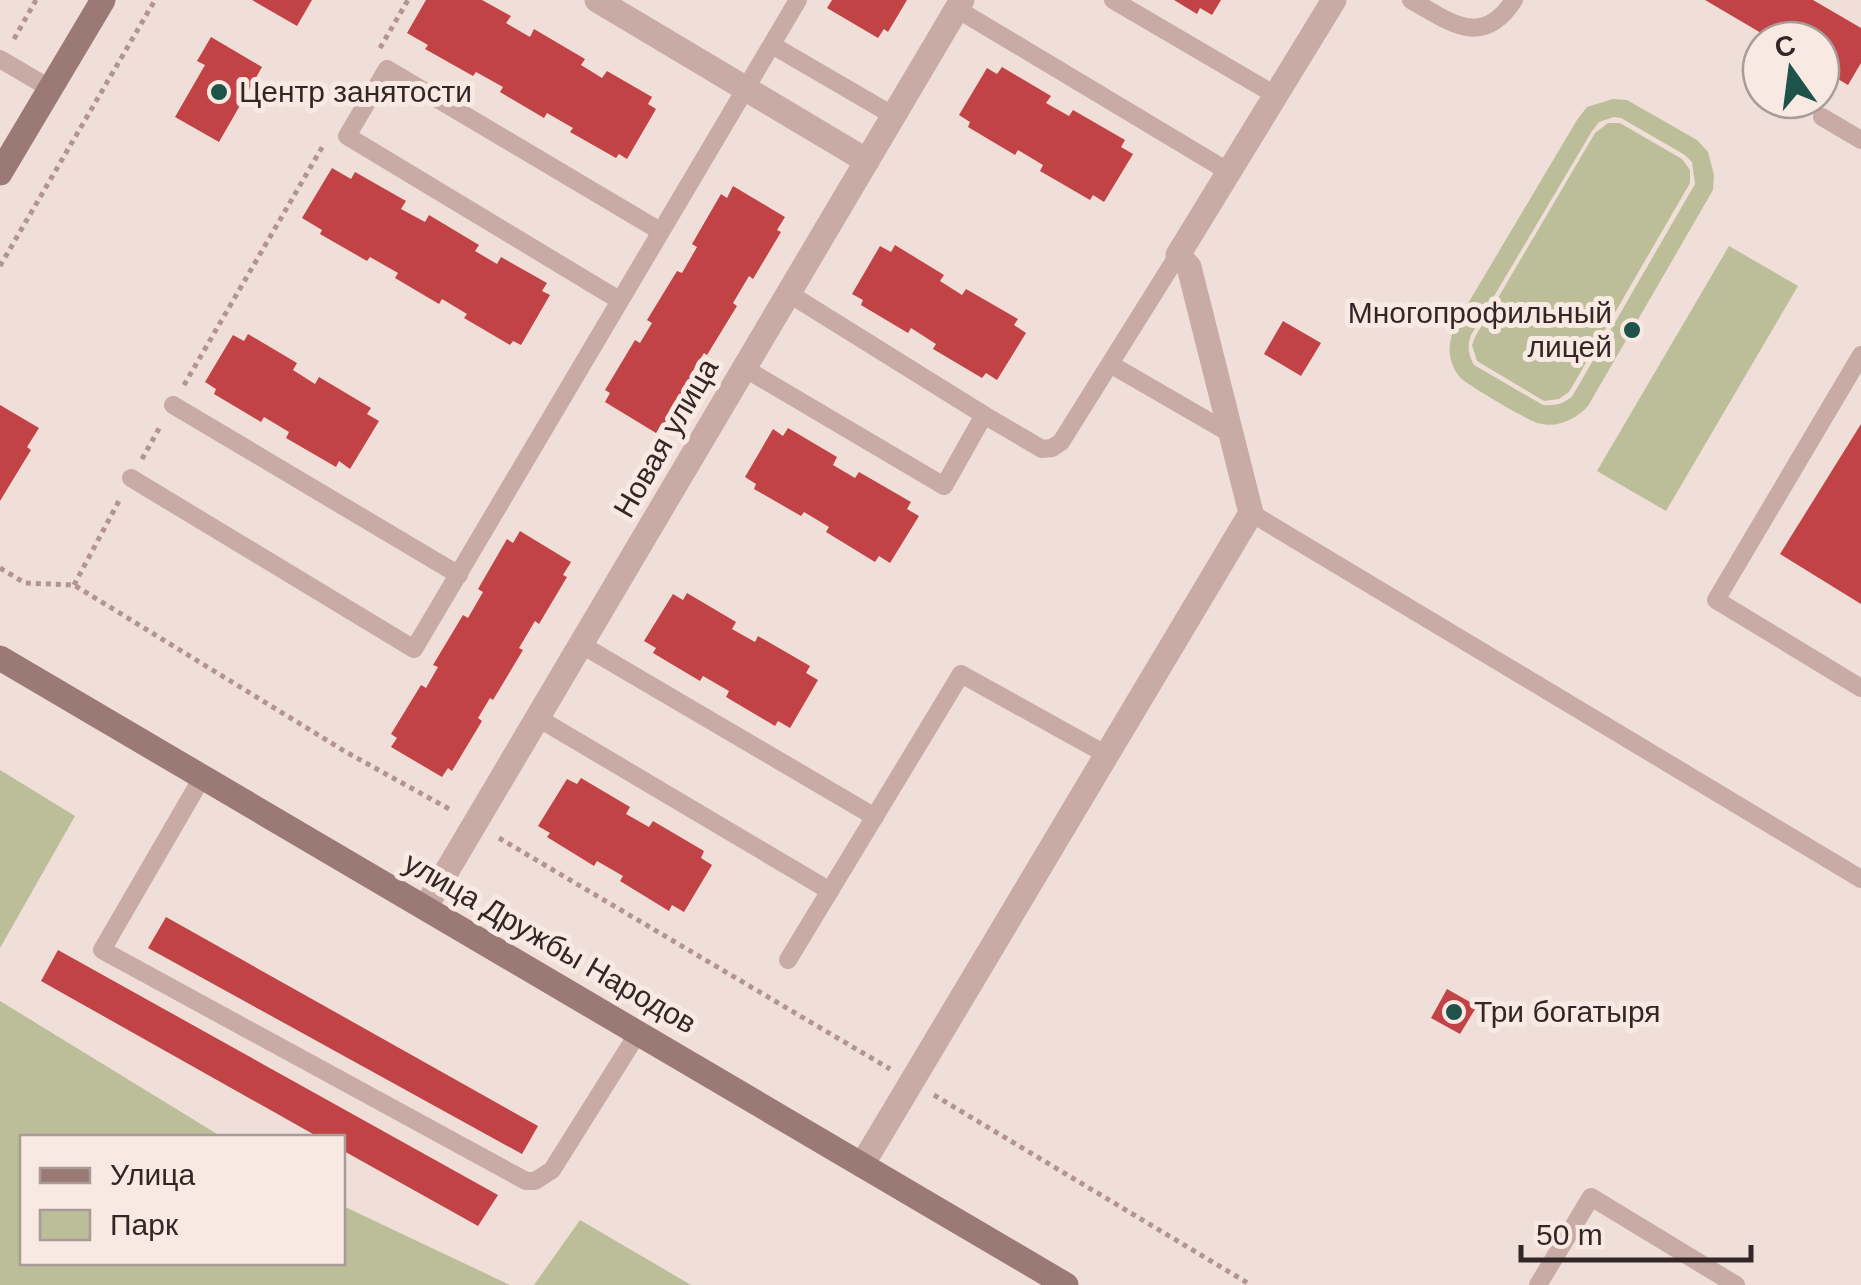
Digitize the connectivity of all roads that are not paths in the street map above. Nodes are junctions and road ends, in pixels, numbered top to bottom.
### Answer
1 (103, 0) edge
2 (597, 0) edge
3 (798, 0) edge
4 (1114, 0) edge
5 (1334, 0) edge
6 (1411, 0) edge
7 (1514, 0) edge
8 (960, 5) edge
9 (772, 45) junction
10 (1, 60) edge
11 (746, 88) junction
12 (52, 89) junction
13 (1277, 96) junction
14 (894, 116) junction
15 (1827, 120) edge
16 (1861, 140) edge
17 (867, 161) junction
18 (1229, 172) junction
19 (0, 173) edge
20 (660, 231) junction
21 (1178, 255) junction
22 (788, 294) junction
23 (619, 300) junction
24 (1861, 355) edge
25 (1110, 364) junction
26 (744, 368) junction
27 (173, 405) road end
28 (984, 414) junction
29 (1231, 434) junction
30 (131, 478) road end
31 (1251, 514) junction
32 (459, 575) junction
33 (582, 646) junction
34 (0, 658) edge
35 (1861, 688) edge
36 (538, 718) junction
37 (1107, 755) junction
38 (203, 776) junction
39 (875, 817) junction
40 (1861, 880) edge
41 (830, 891) junction
42 (425, 908) junction
43 (788, 960) dead end
44 (638, 1033) junction
45 (862, 1165) junction
46 (1066, 1285) edge
47 (1538, 1285) edge
48 (1736, 1285) edge

1 - 12 street
2 - 11 street
3 - 9 lane
4 - 13 lane
5 - 13 street
6 - 7 lane
8 - 14 street, Новая улица
8 - 18 lane
9 - 11 lane
9 - 14 lane
10 - 12 lane
11 - 17 street
11 - 20 lane
12 - 19 street
13 - 18 street
14 - 17 street, Новая улица
15 - 16 lane
17 - 22 street, Новая улица
18 - 21 street
20 - 23 lane
20 - 23 lane
21 - 25 lane
21 - 29 street
22 - 26 street, Новая улица
22 - 28 lane
23 - 32 lane
24 - 35 lane
25 - 28 lane
25 - 29 lane
26 - 28 lane
26 - 33 street, Новая улица
27 - 32 lane
29 - 31 street
30 - 32 lane
31 - 37 street
31 - 40 lane
33 - 36 street, Новая улица
33 - 39 lane
34 - 38 street, улица Дружбы Народов
36 - 41 lane
36 - 42 street, Новая улица
37 - 39 lane
37 - 45 street
38 - 42 street, улица Дружбы Народов
38 - 44 lane
39 - 41 lane
41 - 43 lane
42 - 44 street, улица Дружбы Народов
44 - 45 street, улица Дружбы Народов
45 - 46 street, улица Дружбы Народов
47 - 48 lane

